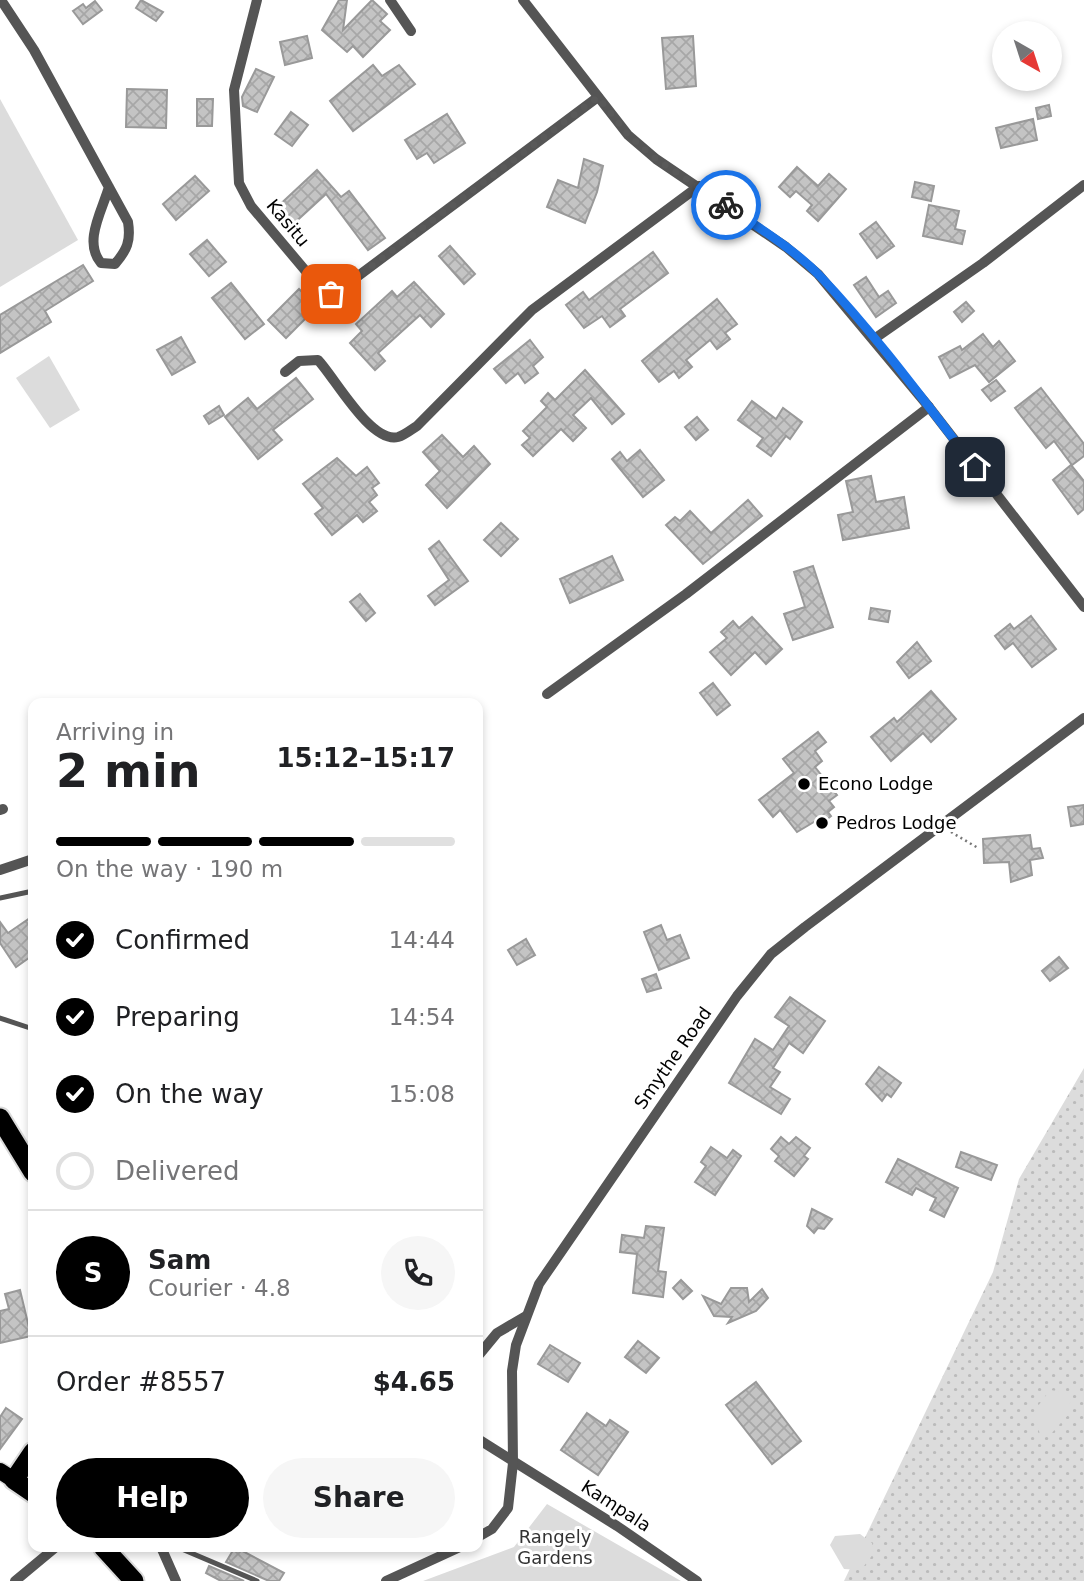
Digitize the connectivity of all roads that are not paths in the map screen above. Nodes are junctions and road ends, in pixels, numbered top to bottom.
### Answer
1 (1, 0) edge
2 (257, 0) edge
3 (390, 0) edge
4 (523, 0) edge
5 (411, 30) dead end
6 (598, 97) junction
7 (1084, 185) edge
8 (699, 186) junction
9 (109, 187) junction
10 (874, 339) junction
11 (285, 372) dead end
12 (929, 407) junction
13 (1084, 607) edge
14 (547, 694) dead end
15 (1084, 718) edge
16 (28, 861) edge
17 (0, 870) edge
18 (28, 892) edge
19 (0, 898) edge
20 (0, 1018) edge
21 (28, 1027) edge
22 (0, 1118) edge
23 (28, 1164) edge
24 (526, 1316) junction
25 (483, 1350) edge
26 (483, 1442) edge
27 (28, 1457) edge
28 (513, 1463) junction
29 (7, 1476) edge
30 (28, 1490) edge
31 (483, 1534) edge
32 (50, 1552) edge
33 (108, 1552) edge
34 (163, 1552) edge
35 (189, 1552) edge
36 (449, 1552) edge
37 (15, 1581) edge
38 (134, 1581) edge
39 (176, 1581) edge
40 (257, 1581) edge
41 (386, 1581) edge
42 (697, 1581) edge

1 - 9 street
2 - 6 street, Kasitu
3 - 5 street
4 - 6 street
6 - 8 street
7 - 10 street
8 - 10 street
8 - 11 street
9 - 9 street
10 - 12 street
12 - 13 street
12 - 14 street
15 - 24 street, Smythe Road
16 - 17 street
18 - 19 lane
20 - 21 lane
22 - 23 highway
24 - 25 street
24 - 28 street, Smythe Road
26 - 28 street, Kampala
27 - 29 highway
28 - 31 street, Smythe Road
28 - 42 street, Kampala
29 - 30 highway
32 - 37 street
33 - 38 highway
34 - 39 street
35 - 40 lane
36 - 41 street

